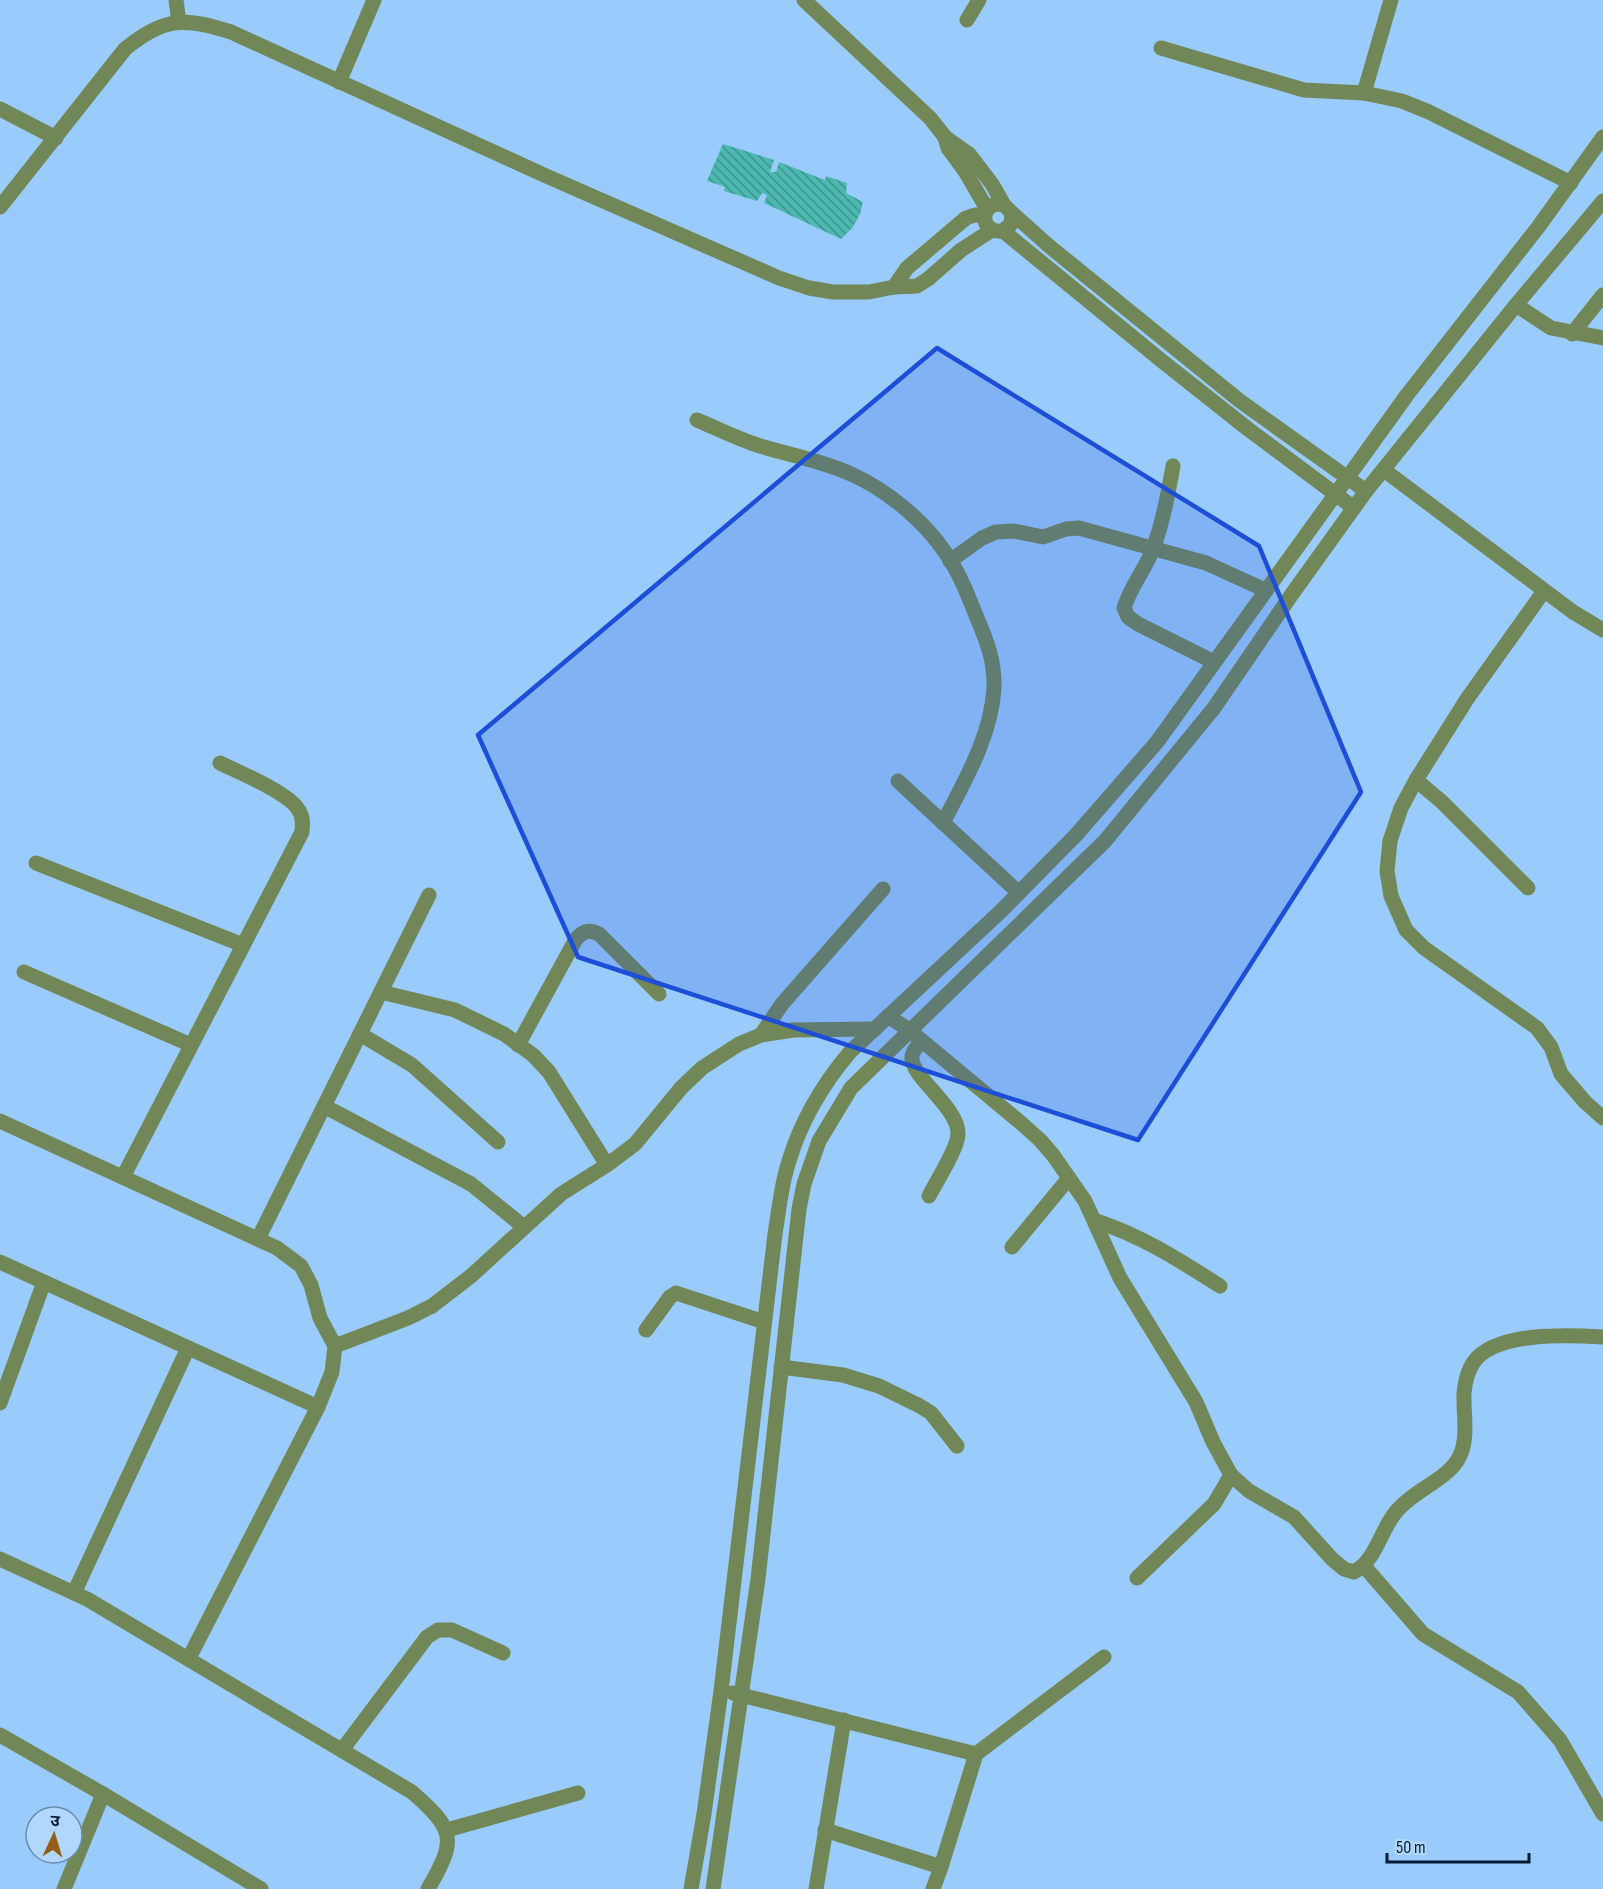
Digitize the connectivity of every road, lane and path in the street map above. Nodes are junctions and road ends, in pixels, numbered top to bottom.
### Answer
1 (176, 0) edge
2 (374, 0) edge
3 (804, 0) edge
4 (979, 0) edge
5 (1391, 0) edge
6 (967, 20) dead end
7 (179, 22) junction
8 (1161, 48) dead end
9 (339, 82) junction
10 (1364, 93) junction
11 (0, 110) edge
12 (945, 137) junction
13 (1603, 137) edge
14 (57, 138) junction
15 (1570, 183) junction
16 (1603, 201) edge
17 (0, 207) edge
18 (1008, 209) junction
19 (986, 212) junction
20 (998, 230) junction
21 (894, 287) junction
22 (1603, 295) edge
23 (1516, 305) junction
24 (1572, 334) junction
25 (1603, 338) edge
26 (697, 420) dead end
27 (1173, 466) dead end
28 (1384, 470) junction
29 (1346, 477) junction
30 (1366, 491) junction
31 (1334, 493) junction
32 (1354, 508) junction
33 (1153, 549) junction
34 (950, 561) junction
35 (1265, 590) junction
36 (1544, 591) junction
37 (1603, 630) edge
38 (1214, 662) junction
39 (220, 763) dead end
40 (1416, 780) junction
41 (898, 781) dead end
42 (943, 823) junction
43 (36, 863) dead end
44 (1528, 888) dead end
45 (884, 889) dead end
46 (1018, 893) junction
47 (429, 895) dead end
48 (243, 945) junction
49 (24, 972) dead end
50 (381, 992) junction
51 (659, 994) dead end
52 (888, 1016) junction
53 (875, 1029) junction
54 (909, 1030) junction
55 (360, 1034) junction
56 (761, 1035) junction
57 (922, 1041) junction
58 (191, 1045) junction
59 (518, 1045) junction
60 (324, 1106) junction
61 (1603, 1118) edge
62 (0, 1121) edge
63 (498, 1142) dead end
64 (607, 1165) junction
65 (123, 1177) junction
66 (1069, 1178) junction
67 (929, 1196) dead end
68 (1096, 1221) junction
69 (524, 1227) junction
70 (258, 1239) junction
71 (1012, 1247) dead end
72 (0, 1262) edge
73 (44, 1282) junction
74 (1220, 1286) dead end
75 (764, 1322) junction
76 (646, 1330) dead end
77 (1603, 1337) edge
78 (335, 1346) junction
79 (188, 1347) junction
80 (781, 1367) junction
81 (0, 1403) edge
82 (318, 1407) junction
83 (957, 1446) dead end
84 (1231, 1475) junction
85 (0, 1559) edge
86 (1364, 1566) junction
87 (1137, 1578) dead end
88 (74, 1593) junction
89 (503, 1653) dead end
90 (1104, 1657) dead end
91 (189, 1658) junction
92 (721, 1691) junction
93 (742, 1694) junction
94 (844, 1720) junction
95 (0, 1735) edge
96 (342, 1749) junction
97 (976, 1754) junction
98 (578, 1793) dead end
99 (103, 1794) junction
100 (1603, 1814) edge
101 (447, 1830) junction
102 (825, 1830) junction
103 (941, 1867) junction
104 (64, 1889) edge
105 (261, 1889) edge
106 (428, 1889) edge
107 (690, 1889) edge
108 (713, 1889) edge
109 (816, 1889) edge
110 (933, 1889) edge

1 - 7 street
2 - 9 street
3 - 12 street
4 - 6 street
5 - 10 street
7 - 9 street
7 - 14 street
8 - 10 street
9 - 21 street
10 - 15 street
11 - 14 street
12 - 18 street
12 - 19 street
13 - 15 street
14 - 17 street
15 - 29 street
16 - 23 street
18 - 19 street
18 - 20 street
18 - 29 street
19 - 20 street
19 - 21 street
20 - 21 street
20 - 31 street
22 - 24 street
23 - 24 street
23 - 28 street
24 - 25 street
26 - 34 street
27 - 33 street
28 - 30 street
28 - 36 street
29 - 30 street
29 - 31 street
30 - 32 street
31 - 32 street
31 - 35 street
32 - 54 street
33 - 34 street
33 - 35 street
33 - 38 street
34 - 42 street
35 - 38 street
36 - 37 street
36 - 40 street
38 - 46 street
39 - 48 street
40 - 44 street
40 - 61 street
41 - 42 street
42 - 46 street
43 - 48 street
45 - 56 street
46 - 52 street
47 - 50 street
48 - 58 street
49 - 58 street
50 - 55 street
50 - 59 street
51 - 59 street
52 - 53 street
52 - 54 street
53 - 56 street
53 - 75 street
54 - 57 street
54 - 80 street
55 - 60 street
55 - 63 street
56 - 64 street
57 - 66 street
57 - 67 street
58 - 65 street
59 - 64 street
60 - 69 street
60 - 70 street
62 - 65 street
64 - 69 street
65 - 70 street
66 - 68 street
66 - 71 street
68 - 74 street
68 - 84 street
69 - 78 street
70 - 78 street
72 - 73 street
73 - 79 street
73 - 81 street
75 - 76 street
75 - 92 street
77 - 86 street
78 - 82 street
79 - 82 street
79 - 88 street
80 - 83 street
80 - 93 street
82 - 91 street
84 - 86 street
84 - 87 street
85 - 88 street
86 - 100 street
88 - 91 street
89 - 96 street
90 - 97 street
91 - 96 street
92 - 93 street
92 - 107 street
93 - 94 street
93 - 108 street
94 - 97 street
94 - 102 street
95 - 99 street
96 - 101 street
97 - 103 street
98 - 101 street
99 - 104 street
99 - 105 street
101 - 106 street
102 - 103 street
102 - 109 street
103 - 110 street

